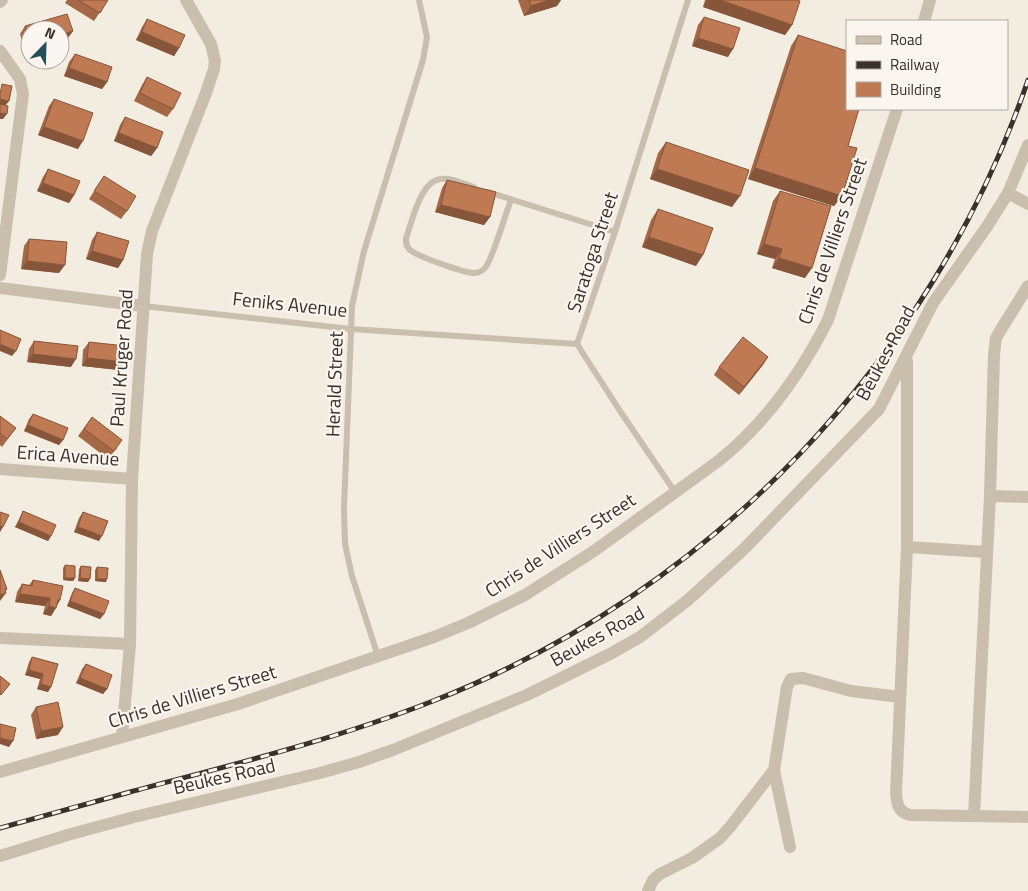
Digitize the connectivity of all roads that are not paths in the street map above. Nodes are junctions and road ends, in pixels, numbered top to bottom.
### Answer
1 (186, 0) edge
2 (419, 0) edge
3 (688, 0) edge
4 (930, 0) edge
5 (924, 20) edge
6 (0, 51) edge
7 (897, 110) edge
8 (1028, 146) edge
9 (1008, 193) junction
10 (511, 200) junction
11 (1028, 204) edge
12 (615, 232) junction
13 (0, 276) edge
14 (1028, 286) edge
15 (0, 288) edge
16 (143, 306) junction
17 (351, 329) junction
18 (577, 344) junction
19 (907, 355) junction
20 (0, 469) edge
21 (132, 479) junction
22 (675, 492) junction
23 (990, 496) junction
24 (1028, 497) edge
25 (907, 547) junction
26 (986, 552) junction
27 (0, 638) edge
28 (130, 644) junction
29 (378, 656) junction
30 (900, 697) junction
31 (122, 737) junction
32 (774, 770) junction
33 (0, 772) edge
34 (974, 816) junction
35 (1028, 817) edge
36 (790, 847) dead end
37 (0, 856) edge
38 (648, 891) edge

1 - 16 street, Paul Kruger Road
2 - 17 lane, Herald Street
3 - 12 lane, Saratoga Street
4 - 5 street
6 - 13 street
7 - 22 street, Chris de Villiers Street
8 - 9 street, Beukes Road
9 - 11 street
9 - 19 street, Beukes Road
10 - 10 lane
10 - 12 lane
12 - 18 lane, Saratoga Street
14 - 23 street
15 - 16 street, Feniks Avenue
16 - 17 lane, Feniks Avenue
16 - 21 street, Paul Kruger Road
17 - 18 lane, Feniks Avenue
17 - 29 lane, Herald Street
18 - 22 lane
19 - 25 street
19 - 37 street, Beukes Road
20 - 21 street, Erica Avenue
21 - 28 street, Paul Kruger Road
22 - 29 street, Chris de Villiers Street
23 - 24 street
23 - 26 street
25 - 26 street
25 - 30 street
26 - 34 street
27 - 28 street
28 - 31 street, Paul Kruger Road
29 - 31 street, Chris de Villiers Street
30 - 32 street
30 - 34 street
31 - 33 street, Chris de Villiers Street
32 - 36 street
32 - 38 street
34 - 35 street

